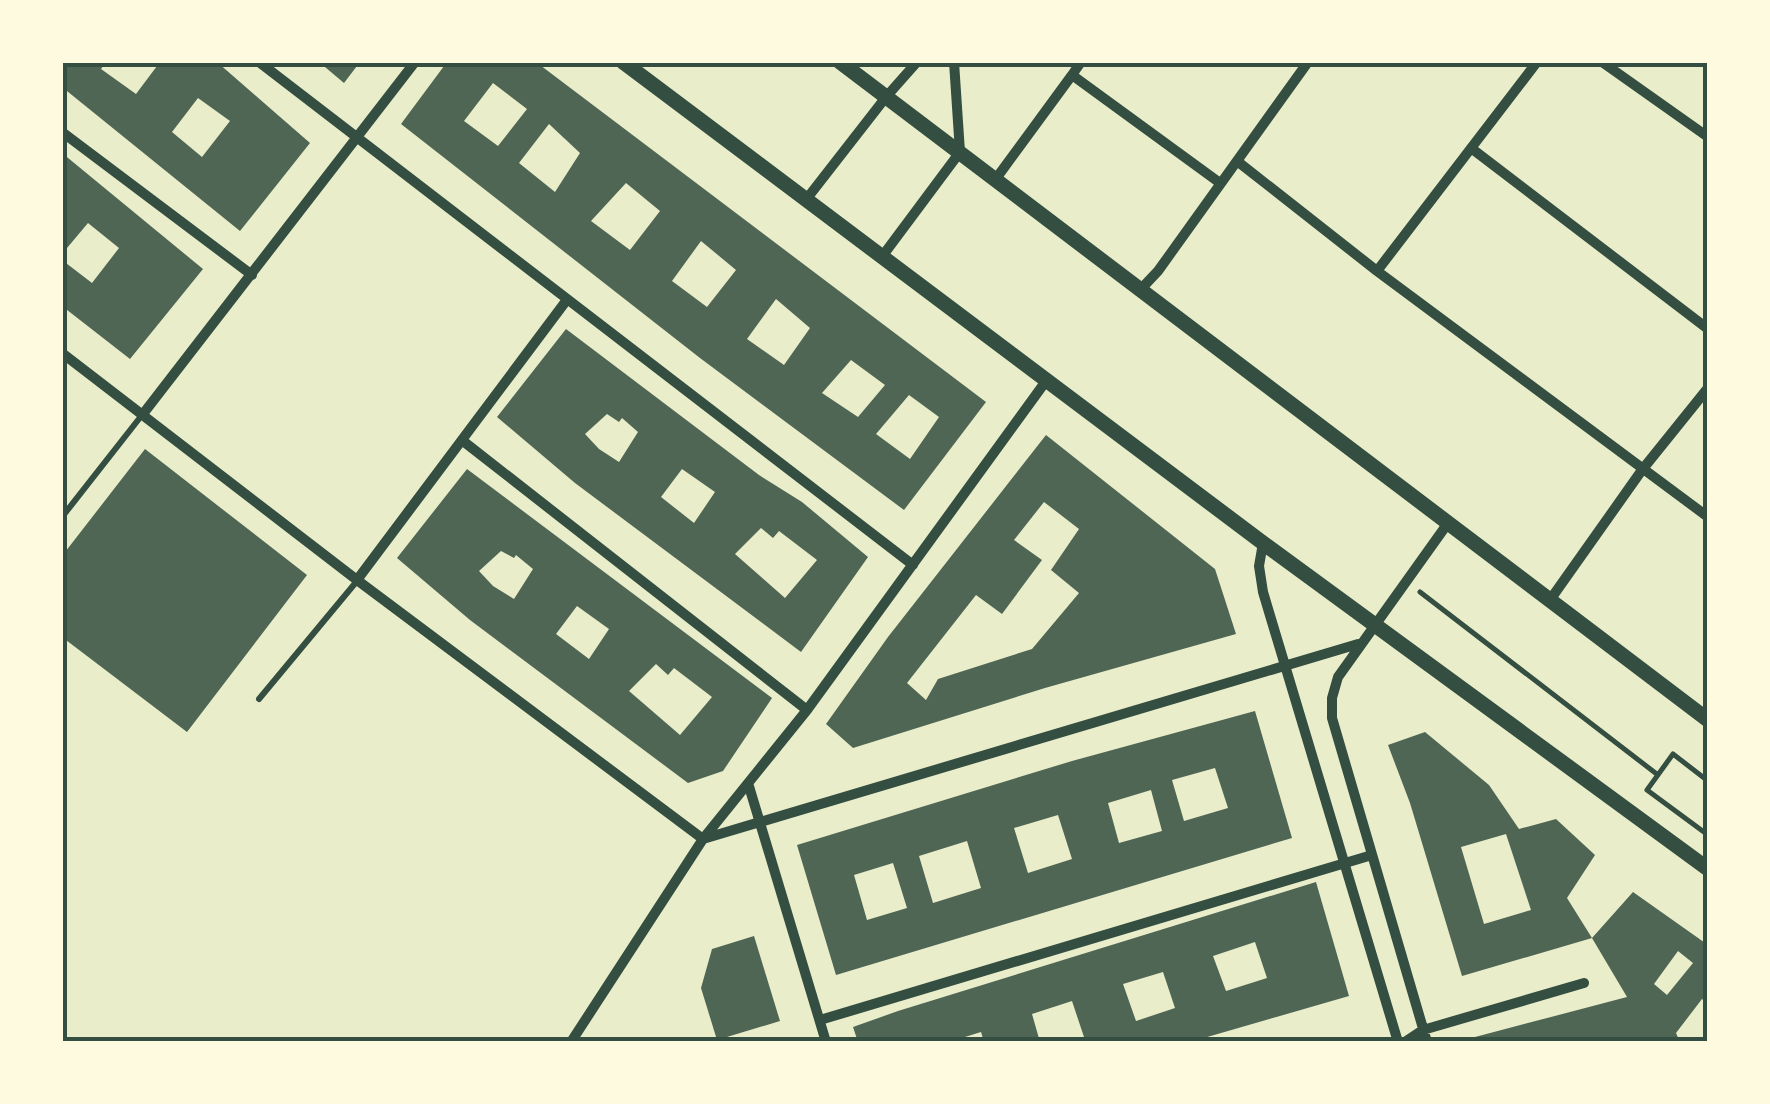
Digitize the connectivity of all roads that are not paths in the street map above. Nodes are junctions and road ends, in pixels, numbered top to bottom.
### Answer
1 (259, 62) edge
2 (415, 62) edge
3 (623, 62) edge
4 (840, 62) edge
5 (917, 62) edge
6 (954, 62) edge
7 (1082, 62) edge
8 (1308, 62) edge
9 (1537, 62) edge
10 (1602, 62) edge
11 (1072, 75) junction
12 (886, 97) junction
13 (62, 132) edge
14 (1708, 137) edge
15 (359, 138) junction
16 (1471, 148) junction
17 (960, 152) junction
18 (1238, 161) junction
19 (996, 180) junction
20 (1220, 183) junction
21 (806, 201) junction
22 (881, 258) junction
23 (1377, 271) junction
24 (252, 275) junction
25 (1141, 288) junction
26 (566, 301) junction
27 (1708, 329) edge
28 (62, 353) edge
29 (1046, 381) junction
30 (1708, 388) edge
31 (142, 414) junction
32 (463, 441) junction
33 (1642, 470) junction
34 (62, 517) edge
35 (1708, 517) edge
36 (1448, 523) junction
37 (1263, 543) junction
38 (912, 564) junction
39 (357, 580) junction
40 (1550, 600) junction
41 (1374, 624) junction
42 (1358, 644) junction
43 (1284, 667) junction
44 (260, 700) dead end
45 (807, 710) junction
46 (1708, 720) edge
47 (748, 783) junction
48 (760, 822) junction
49 (703, 839) junction
50 (1372, 855) junction
51 (1344, 862) junction
52 (1708, 869) edge
53 (1584, 984) dead end
54 (820, 1020) junction
55 (1425, 1036) edge
56 (571, 1042) edge
57 (826, 1042) edge
58 (1402, 1042) edge

1 - 15 street
2 - 15 street
3 - 21 street
4 - 12 street
5 - 12 street
6 - 17 street
7 - 11 street
8 - 18 street
9 - 16 street
10 - 14 street
11 - 19 street
11 - 20 street
12 - 17 street
12 - 21 street
13 - 24 street
15 - 24 street
15 - 26 street
16 - 23 street
16 - 27 street
17 - 19 street
17 - 22 street
18 - 20 street
18 - 23 street
19 - 25 street
20 - 25 street
21 - 22 street
22 - 29 street
23 - 33 street
24 - 31 street
25 - 36 street
26 - 32 street
26 - 38 street
28 - 31 street
29 - 37 street
29 - 38 street
30 - 33 street
31 - 34 lane
31 - 39 street
32 - 39 street
32 - 45 street
33 - 35 street
33 - 40 street
36 - 40 street
36 - 41 street
37 - 41 street
37 - 43 street
38 - 45 street
39 - 44 lane
39 - 49 street
40 - 46 street
41 - 42 street
41 - 52 street
42 - 43 street
42 - 50 street
43 - 48 street
43 - 51 street
45 - 47 street
47 - 48 street
47 - 49 street
48 - 49 street
48 - 54 street
49 - 56 street
50 - 51 street
50 - 55 street
51 - 54 street
51 - 58 street
53 - 55 street
54 - 57 street
55 - 58 street

